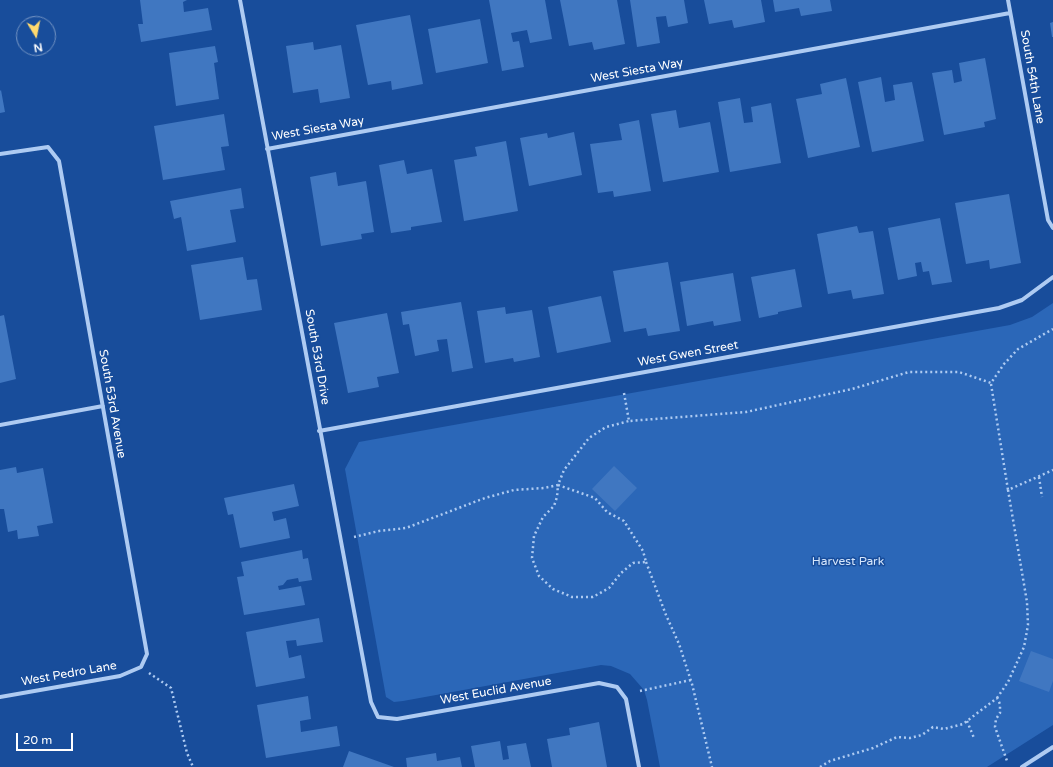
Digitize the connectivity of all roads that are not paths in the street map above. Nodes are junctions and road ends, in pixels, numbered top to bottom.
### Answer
1 (240, 0) edge
2 (1008, 0) edge
3 (1010, 13) junction
4 (266, 149) junction
5 (0, 154) edge
6 (1053, 228) edge
7 (1053, 277) edge
8 (103, 406) junction
9 (0, 425) edge
10 (319, 431) junction
11 (141, 667) joint
12 (0, 697) edge
13 (378, 717) joint
14 (1053, 747) edge
15 (639, 767) edge
16 (1022, 767) edge

1 - 4 street, South 53rd Drive
2 - 3 street, South 54th Lane
3 - 4 street, West Siesta Way
3 - 6 street, South 54th Lane
4 - 10 street, South 53rd Drive
5 - 8 street, South 53rd Avenue
7 - 10 street, West Gwen Street
8 - 9 street
8 - 11 street, South 53rd Avenue
10 - 13 street, South 53rd Drive
11 - 12 street, West Pedro Lane
13 - 15 street, West Euclid Avenue
14 - 16 street

